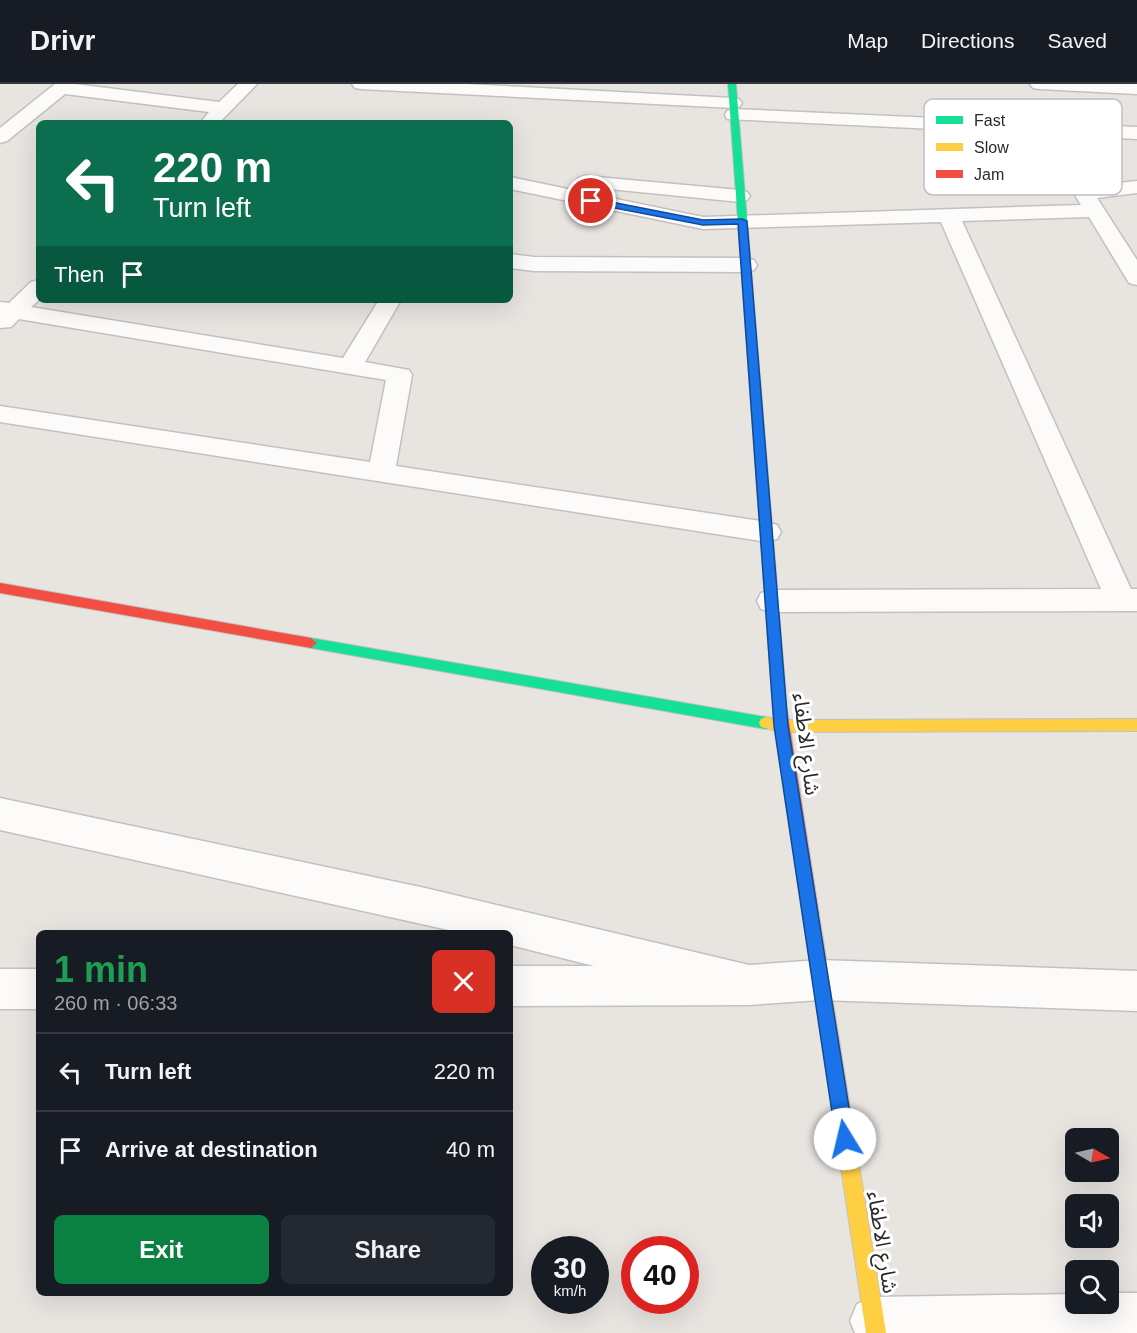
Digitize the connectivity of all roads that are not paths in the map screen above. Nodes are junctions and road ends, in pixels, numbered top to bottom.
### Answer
1 (248, 84) edge
2 (362, 84) edge
3 (732, 84) edge
4 (1039, 84) edge
5 (63, 86) edge
6 (553, 89) edge
7 (1137, 89) edge
8 (224, 108) junction
9 (734, 109) junction
10 (0, 117) edge
11 (22, 119) junction
12 (211, 120) edge
13 (924, 121) edge
14 (1122, 132) edge
15 (1137, 133) edge
16 (0, 137) edge
17 (513, 175) edge
18 (513, 184) edge
19 (1137, 187) edge
20 (1122, 189) edge
21 (1084, 195) edge
22 (740, 196) junction
23 (1095, 211) junction
24 (949, 216) junction
25 (742, 221) junction
26 (513, 261) edge
27 (746, 265) junction
28 (1137, 278) edge
29 (36, 289) edge
30 (388, 303) edge
31 (5, 315) edge
32 (349, 368) junction
33 (0, 414) edge
34 (381, 472) junction
35 (767, 532) junction
36 (0, 588) edge
37 (1129, 600) edge
38 (772, 601) junction
39 (1137, 725) edge
40 (781, 726) junction
41 (0, 814) edge
42 (820, 980) junction
43 (749, 985) junction
44 (513, 987) edge
45 (0, 989) edge
46 (36, 989) edge
47 (1137, 991) edge
48 (1137, 1317) edge
49 (875, 1327) edge

1 - 8 street
2 - 6 street
3 - 9 street, شارع الاطفاء
4 - 7 street
5 - 8 street
5 - 11 street
6 - 9 street
8 - 12 street
9 - 13 street
9 - 22 street, شارع الاطفاء
10 - 11 street
11 - 16 street
14 - 15 street
17 - 22 street
18 - 25 street
19 - 20 street
21 - 23 street
22 - 25 street, شارع الاطفاء
23 - 24 street
23 - 28 street
24 - 25 street
24 - 37 street
25 - 27 street, شارع الاطفاء
26 - 27 street
27 - 35 street, شارع الاطفاء
29 - 31 street
30 - 32 street
31 - 32 street
32 - 34 street
33 - 34 street
34 - 35 street
35 - 38 street, شارع الاطفاء
36 - 40 street
37 - 38 street
38 - 40 street, شارع الاطفاء
39 - 40 street
40 - 42 street, شارع الاطفاء
41 - 43 street
42 - 43 street
42 - 47 street
42 - 49 street, شارع الاطفاء
43 - 44 street
45 - 46 street
48 - 49 street

